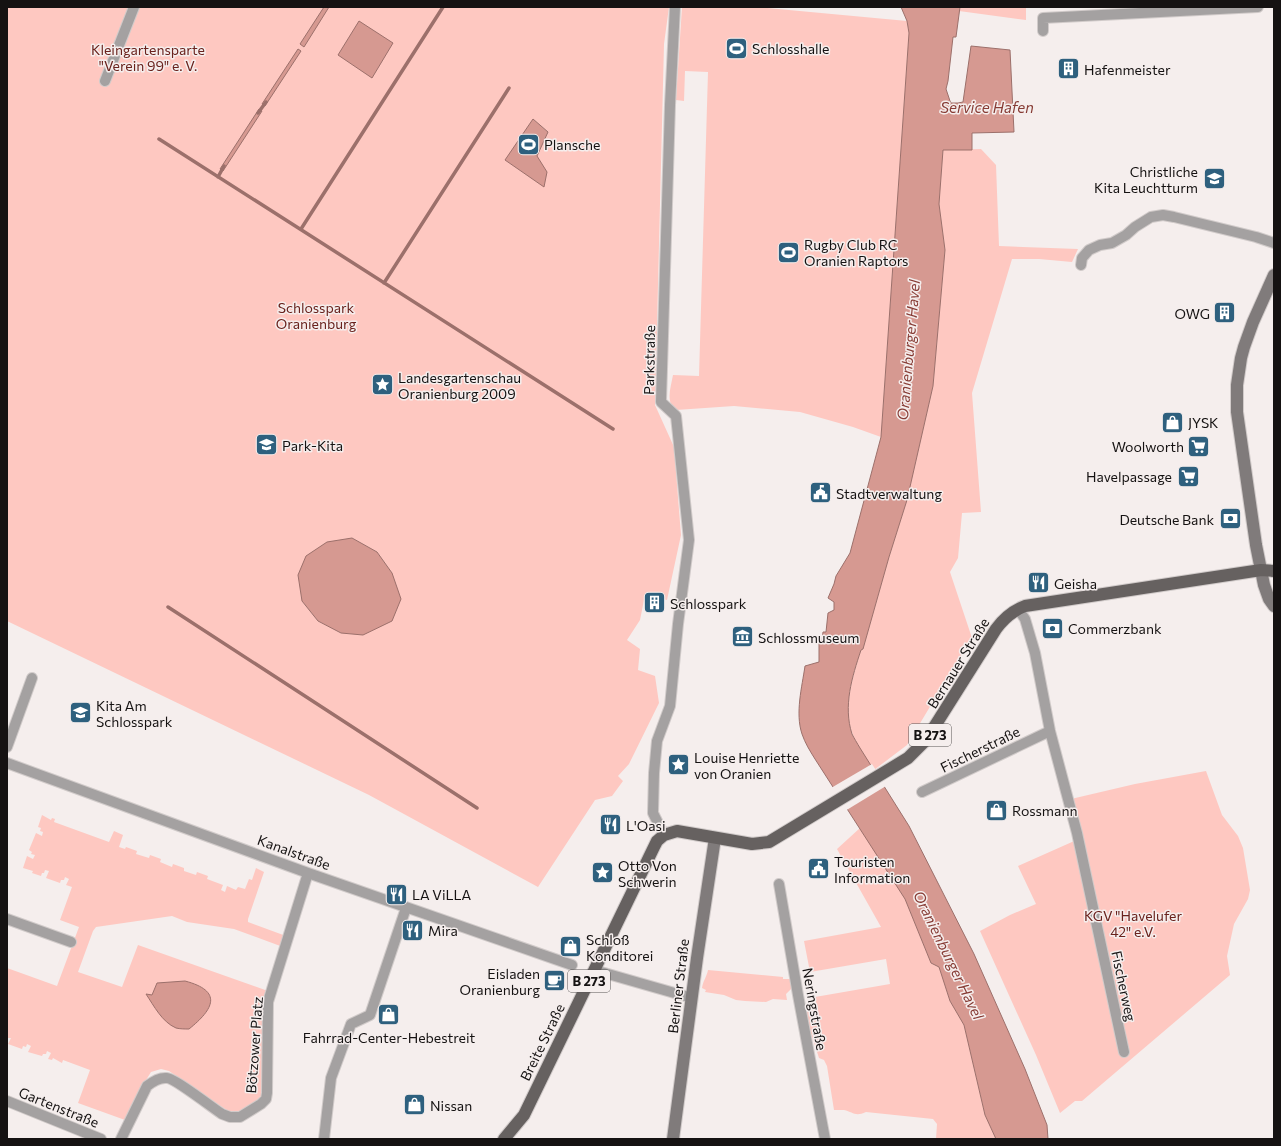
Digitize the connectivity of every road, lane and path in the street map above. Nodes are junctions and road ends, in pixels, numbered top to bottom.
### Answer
1 (134, 7) edge
2 (675, 7) edge
3 (1258, 7) edge
4 (1043, 31) dead end
5 (105, 81) dead end
6 (1274, 243) edge
7 (1081, 265) dead end
8 (1274, 275) edge
9 (1274, 561) edge
10 (1260, 570) junction
11 (1274, 571) edge
12 (1274, 606) edge
13 (1018, 609) junction
14 (32, 678) dead end
15 (1050, 731) junction
16 (7, 747) edge
17 (7, 763) edge
18 (922, 792) dead end
19 (664, 835) junction
20 (715, 838) junction
21 (308, 873) junction
22 (779, 884) dead end
23 (406, 908) junction
24 (7, 919) edge
25 (71, 942) dead end
26 (572, 965) dead end
27 (594, 970) junction
28 (692, 998) junction
29 (1124, 1052) dead end
30 (7, 1101) edge
31 (101, 1139) edge
32 (121, 1139) edge
33 (324, 1139) edge
34 (504, 1139) edge
35 (673, 1139) edge
36 (825, 1139) edge

1 - 5 street
2 - 19 street, Parkstraße
3 - 4 street
6 - 7 street
8 - 10 main road
9 - 10 main road, Bernauer Straße / B 273
10 - 11 main road, Bernauer Straße / B 273
10 - 12 main road
10 - 13 main road, Bernauer Straße / B 273
13 - 15 street
13 - 20 main road, Bernauer Straße / B 273
14 - 16 street
15 - 18 street, Fischerstraße
15 - 29 street, Fischerweg
17 - 21 street, Kanalstraße
19 - 20 main road, B 273
19 - 27 main road, Breite Straße / B 273
20 - 28 main road, Berliner Straße
21 - 23 street, Kanalstraße
21 - 32 street, Bötzower Platz
22 - 36 street, Neringstraße
23 - 26 street, Kanalstraße
23 - 33 street
24 - 25 street
27 - 28 street
27 - 34 main road, Breite Straße / B 273
28 - 35 main road, Berliner Straße
30 - 31 street, Gartenstraße

